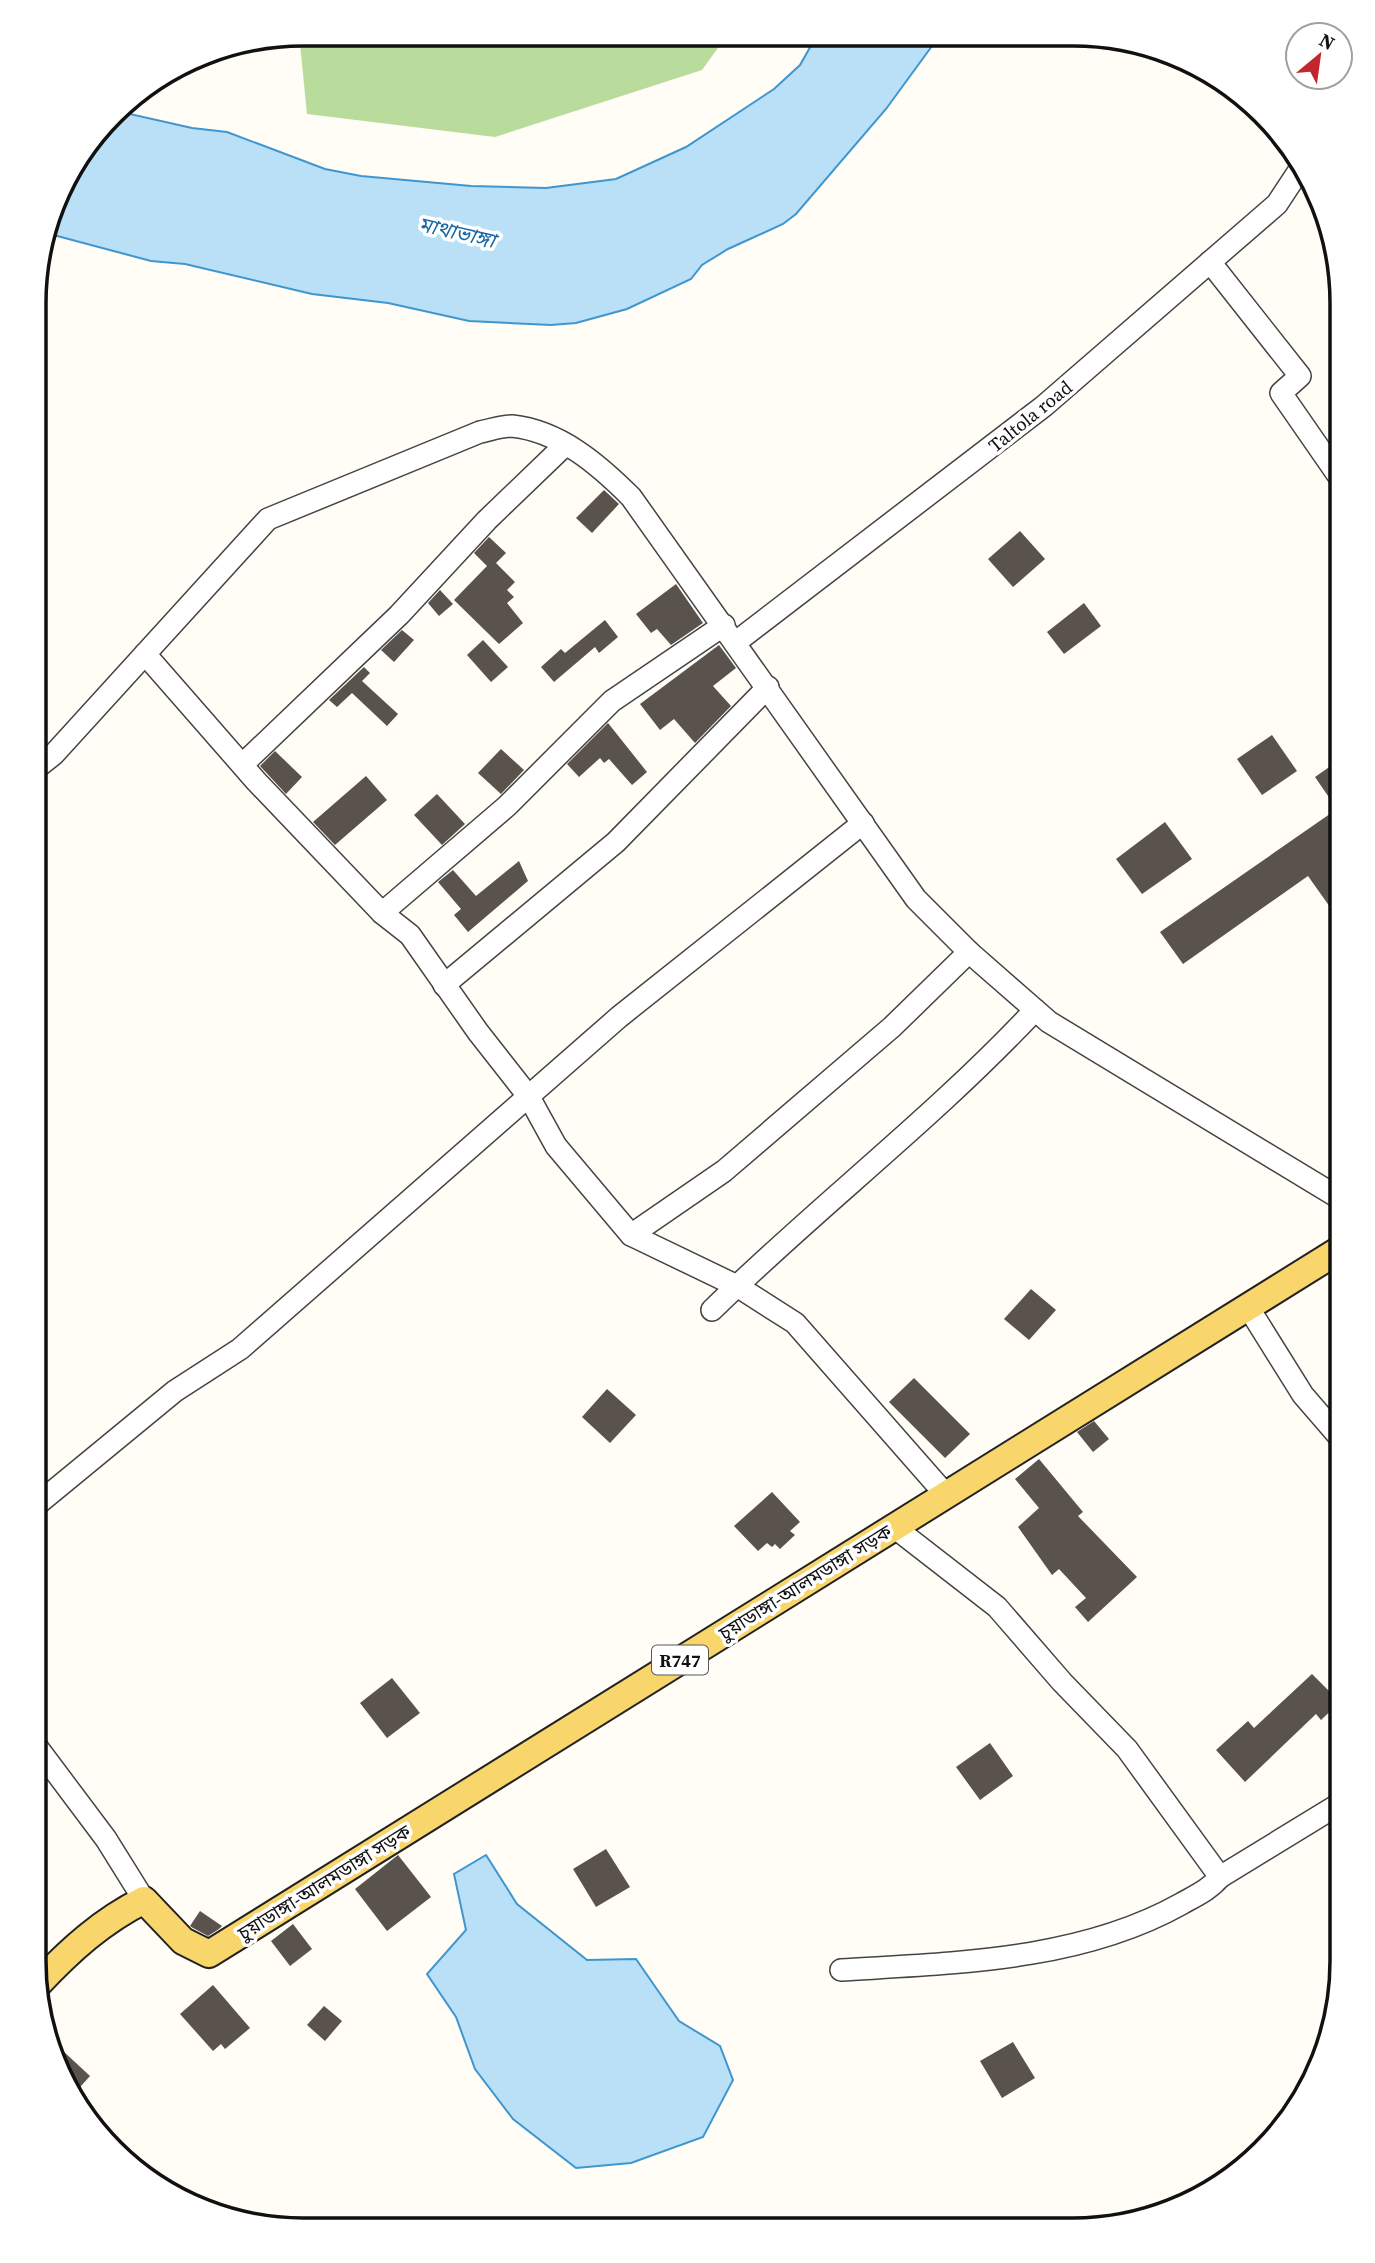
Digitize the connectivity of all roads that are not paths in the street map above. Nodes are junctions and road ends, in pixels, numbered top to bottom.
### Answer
1 (1296, 175) edge
2 (1210, 262) junction
3 (565, 445) junction
4 (1330, 464) edge
5 (730, 634) junction
6 (145, 654) junction
7 (768, 687) junction
8 (46, 760) edge
9 (243, 764) junction
10 (863, 823) junction
11 (383, 913) junction
12 (969, 952) junction
13 (444, 985) junction
14 (1035, 1010) junction
15 (528, 1097) junction
16 (1330, 1192) edge
17 (631, 1235) junction
18 (1330, 1256) edge
19 (737, 1286) junction
20 (1248, 1307) junction
21 (712, 1310) dead end
22 (1330, 1426) edge
23 (946, 1495) junction
24 (46, 1497) edge
25 (894, 1527) junction
26 (46, 1759) edge
27 (1330, 1810) edge
28 (1220, 1877) junction
29 (144, 1900) junction
30 (841, 1970) dead end
31 (46, 1976) edge

1 - 2 street, Taltola road
2 - 4 street
2 - 5 street, Taltola road
3 - 5 street
3 - 6 street
3 - 9 street
5 - 7 street
5 - 11 street, Taltola road
6 - 8 street
6 - 9 street
7 - 10 street
7 - 13 street
9 - 11 street
10 - 12 street
10 - 15 street
11 - 13 street
12 - 14 street
12 - 17 street
13 - 15 street
14 - 16 street
14 - 19 street
15 - 17 street
15 - 24 street
17 - 19 street
18 - 20 main road, চুয়াডাঙ্গা-আলমডাঙ্গা সড়ক / R747
19 - 21 street
19 - 23 street
20 - 22 street
20 - 23 main road, চুয়াডাঙ্গা-আলমডাঙ্গা সড়ক / R747
23 - 25 main road, চুয়াডাঙ্গা-আলমডাঙ্গা সড়ক / R747
25 - 28 street
25 - 29 main road, চুয়াডাঙ্গা-আলমডাঙ্গা সড়ক / R747
26 - 29 street
27 - 28 street
28 - 30 street
29 - 31 main road

